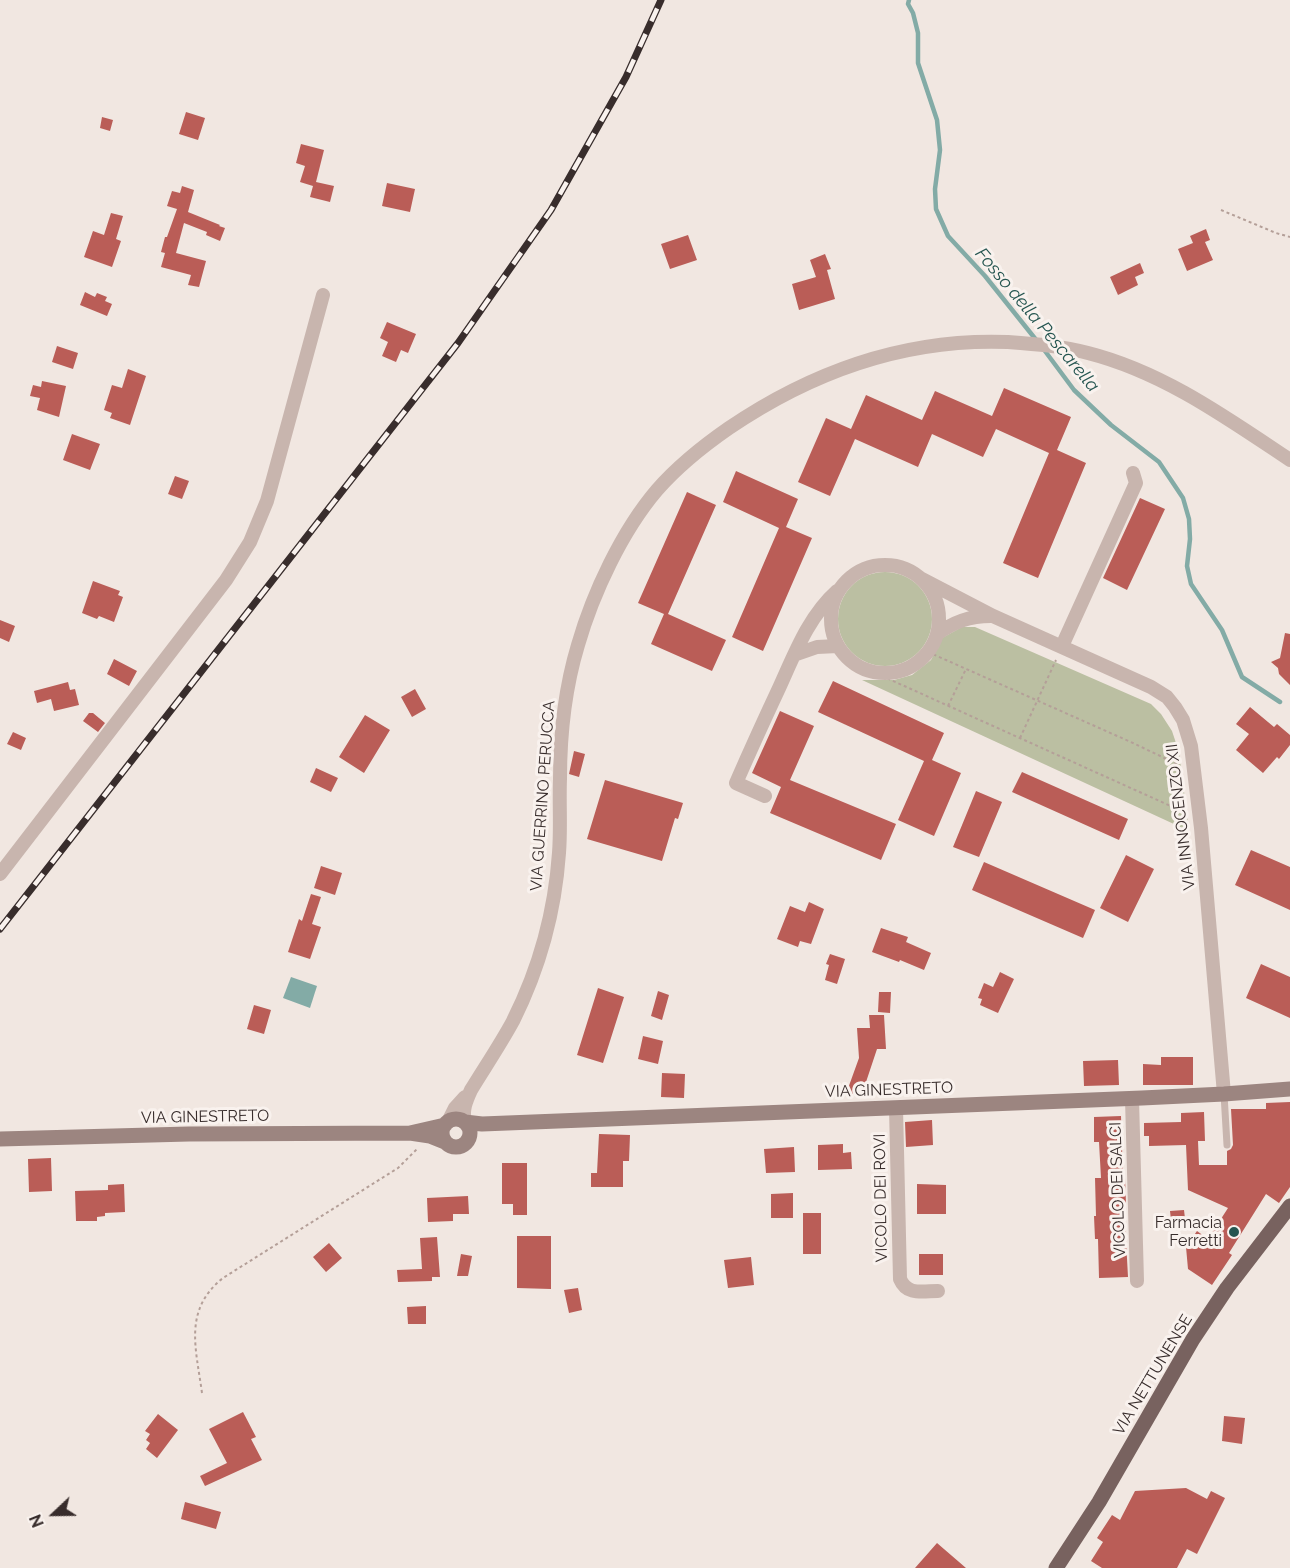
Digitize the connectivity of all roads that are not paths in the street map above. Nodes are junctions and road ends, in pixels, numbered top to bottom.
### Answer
1 (323, 295) dead end
2 (1290, 460) edge
3 (1132, 473) dead end
4 (920, 578) junction
5 (843, 586) junction
6 (993, 616) junction
7 (937, 634) junction
8 (838, 646) junction
9 (1062, 646) junction
10 (794, 655) junction
11 (765, 796) dead end
12 (0, 874) edge
13 (1290, 1089) edge
14 (471, 1090) junction
15 (1224, 1094) junction
16 (1132, 1099) junction
17 (896, 1108) junction
18 (465, 1122) junction
19 (446, 1123) junction
20 (490, 1124) junction
21 (418, 1134) junction
22 (0, 1139) edge
23 (469, 1139) junction
24 (445, 1142) junction
25 (1227, 1145) dead end
26 (1290, 1206) edge
27 (1137, 1281) dead end
28 (938, 1291) dead end
29 (1056, 1568) edge

1 - 12 street
2 - 14 street, VIA GUERRINO PERUCCA
3 - 9 street
4 - 5 street, VIA INNOCENZO XII
4 - 6 street, VIA INNOCENZO XII
4 - 7 street
5 - 8 street
5 - 10 street, VIA INNOCENZO XII
6 - 7 street, VIA INNOCENZO XII
6 - 9 street, VIA INNOCENZO XII
7 - 8 street
8 - 10 street
9 - 15 street, VIA INNOCENZO XII
10 - 11 street, VIA INNOCENZO XII
13 - 15 street, VIA GINESTRETO
14 - 18 street, VIA GUERRINO PERUCCA
14 - 19 street, VIA GUERRINO PERUCCA
15 - 16 street, VIA GINESTRETO
15 - 25 lane
16 - 17 street, VIA GINESTRETO
16 - 27 street, VICOLO DEI SALCI
17 - 20 street, VIA GINESTRETO
17 - 28 street, VICOLO DEI ROVI
18 - 19 street
18 - 20 street, VIA GINESTRETO
18 - 23 street
19 - 21 street, VIA GINESTRETO
19 - 24 street
20 - 23 street
21 - 22 street, VIA GINESTRETO
21 - 24 street, VIA GINESTRETO
23 - 24 street
26 - 29 main road, VIA NETTUNENSE

